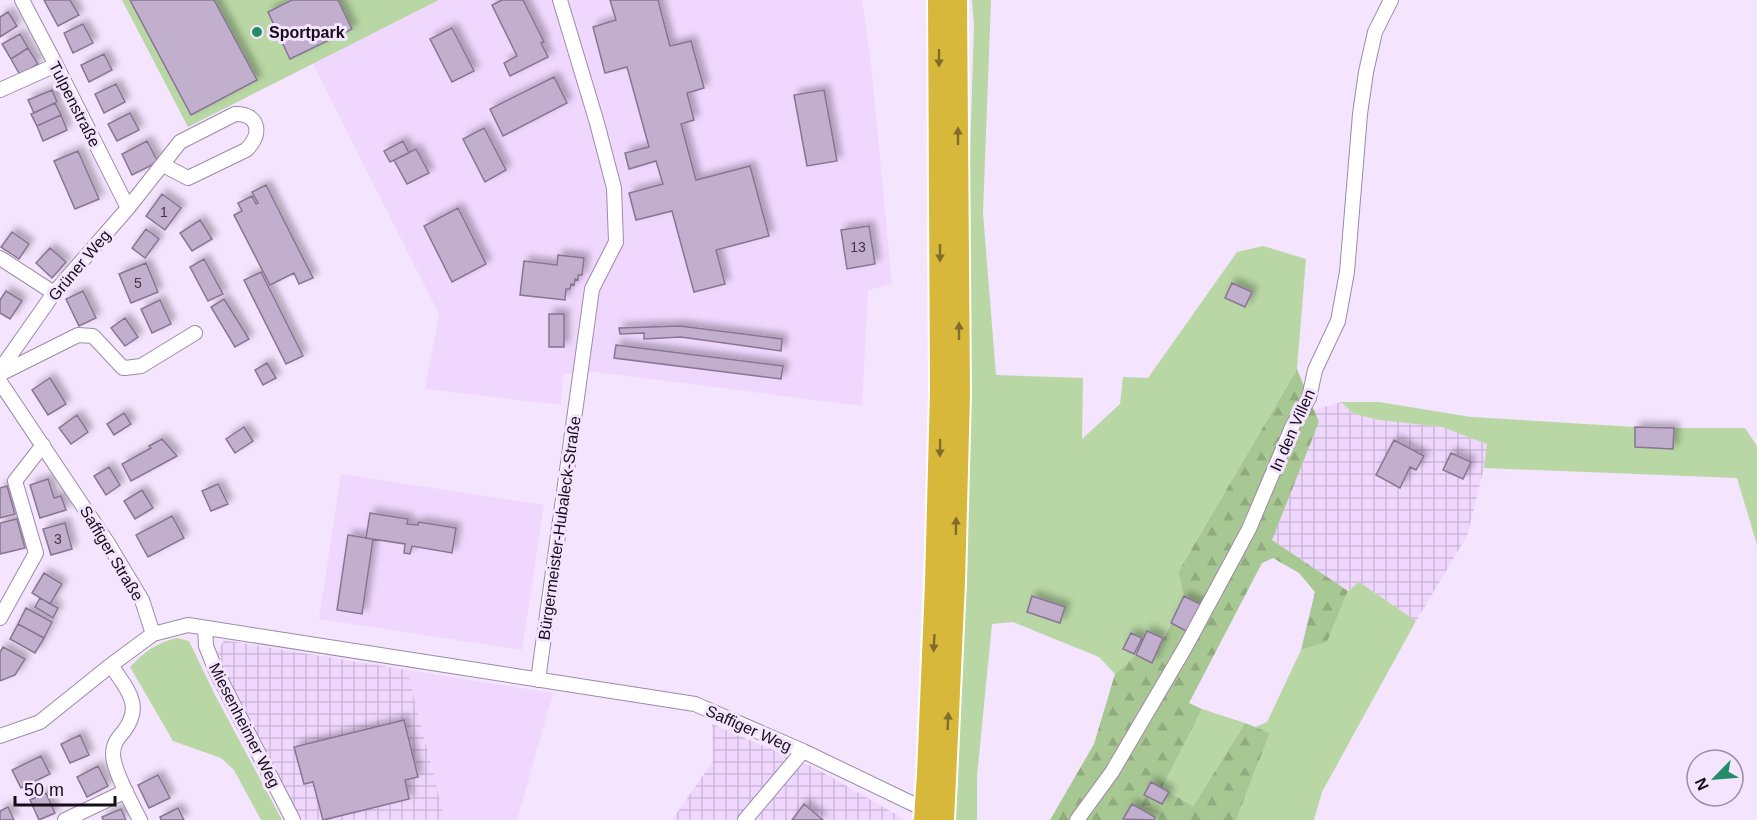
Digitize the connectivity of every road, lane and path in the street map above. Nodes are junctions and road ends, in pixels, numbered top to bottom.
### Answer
1 (22, 0) edge
2 (560, 0) edge
3 (939, 0) edge
4 (956, 0) edge
5 (1390, 0) edge
6 (56, 65) junction
7 (0, 90) edge
8 (163, 165) junction
9 (128, 208) junction
10 (0, 258) edge
11 (54, 294) junction
12 (195, 333) dead end
13 (0, 372) edge
14 (0, 382) edge
15 (43, 445) junction
16 (0, 618) edge
17 (205, 628) junction
18 (153, 634) junction
19 (111, 665) junction
20 (537, 680) junction
21 (0, 736) edge
22 (803, 751) junction
23 (936, 777) junction
24 (126, 791) junction
25 (65, 820) edge
26 (140, 820) edge
27 (293, 820) edge
28 (745, 820) edge
29 (925, 820) edge
30 (945, 820) edge
31 (1077, 820) edge

1 - 6 street, Tulpenstraße
2 - 20 street, Bürgermeister-Hubaleck-Straße
3 -> 23 highway
23 -> 4 highway
5 - 31 street, In den Villen
6 - 7 street
6 - 9 street, Tulpenstraße
8 - 8 street, Grüner Weg
8 - 9 street, Grüner Weg
9 - 11 street, Grüner Weg
10 - 11 street
11 - 13 street, Grüner Weg
12 - 13 street
14 - 15 street, Saffiger Straße
15 - 16 street
15 - 18 street, Saffiger Straße
17 - 18 street
17 - 20 street
17 - 27 street, Miesenheimer Weg
18 - 19 street
19 - 21 street
19 - 24 street
20 - 22 street, Saffiger Weg
22 - 28 street
22 - 30 street, Saffiger Weg
23 - 29 highway, bridge
23 - 30 highway, bridge
24 - 25 street
24 - 26 street

